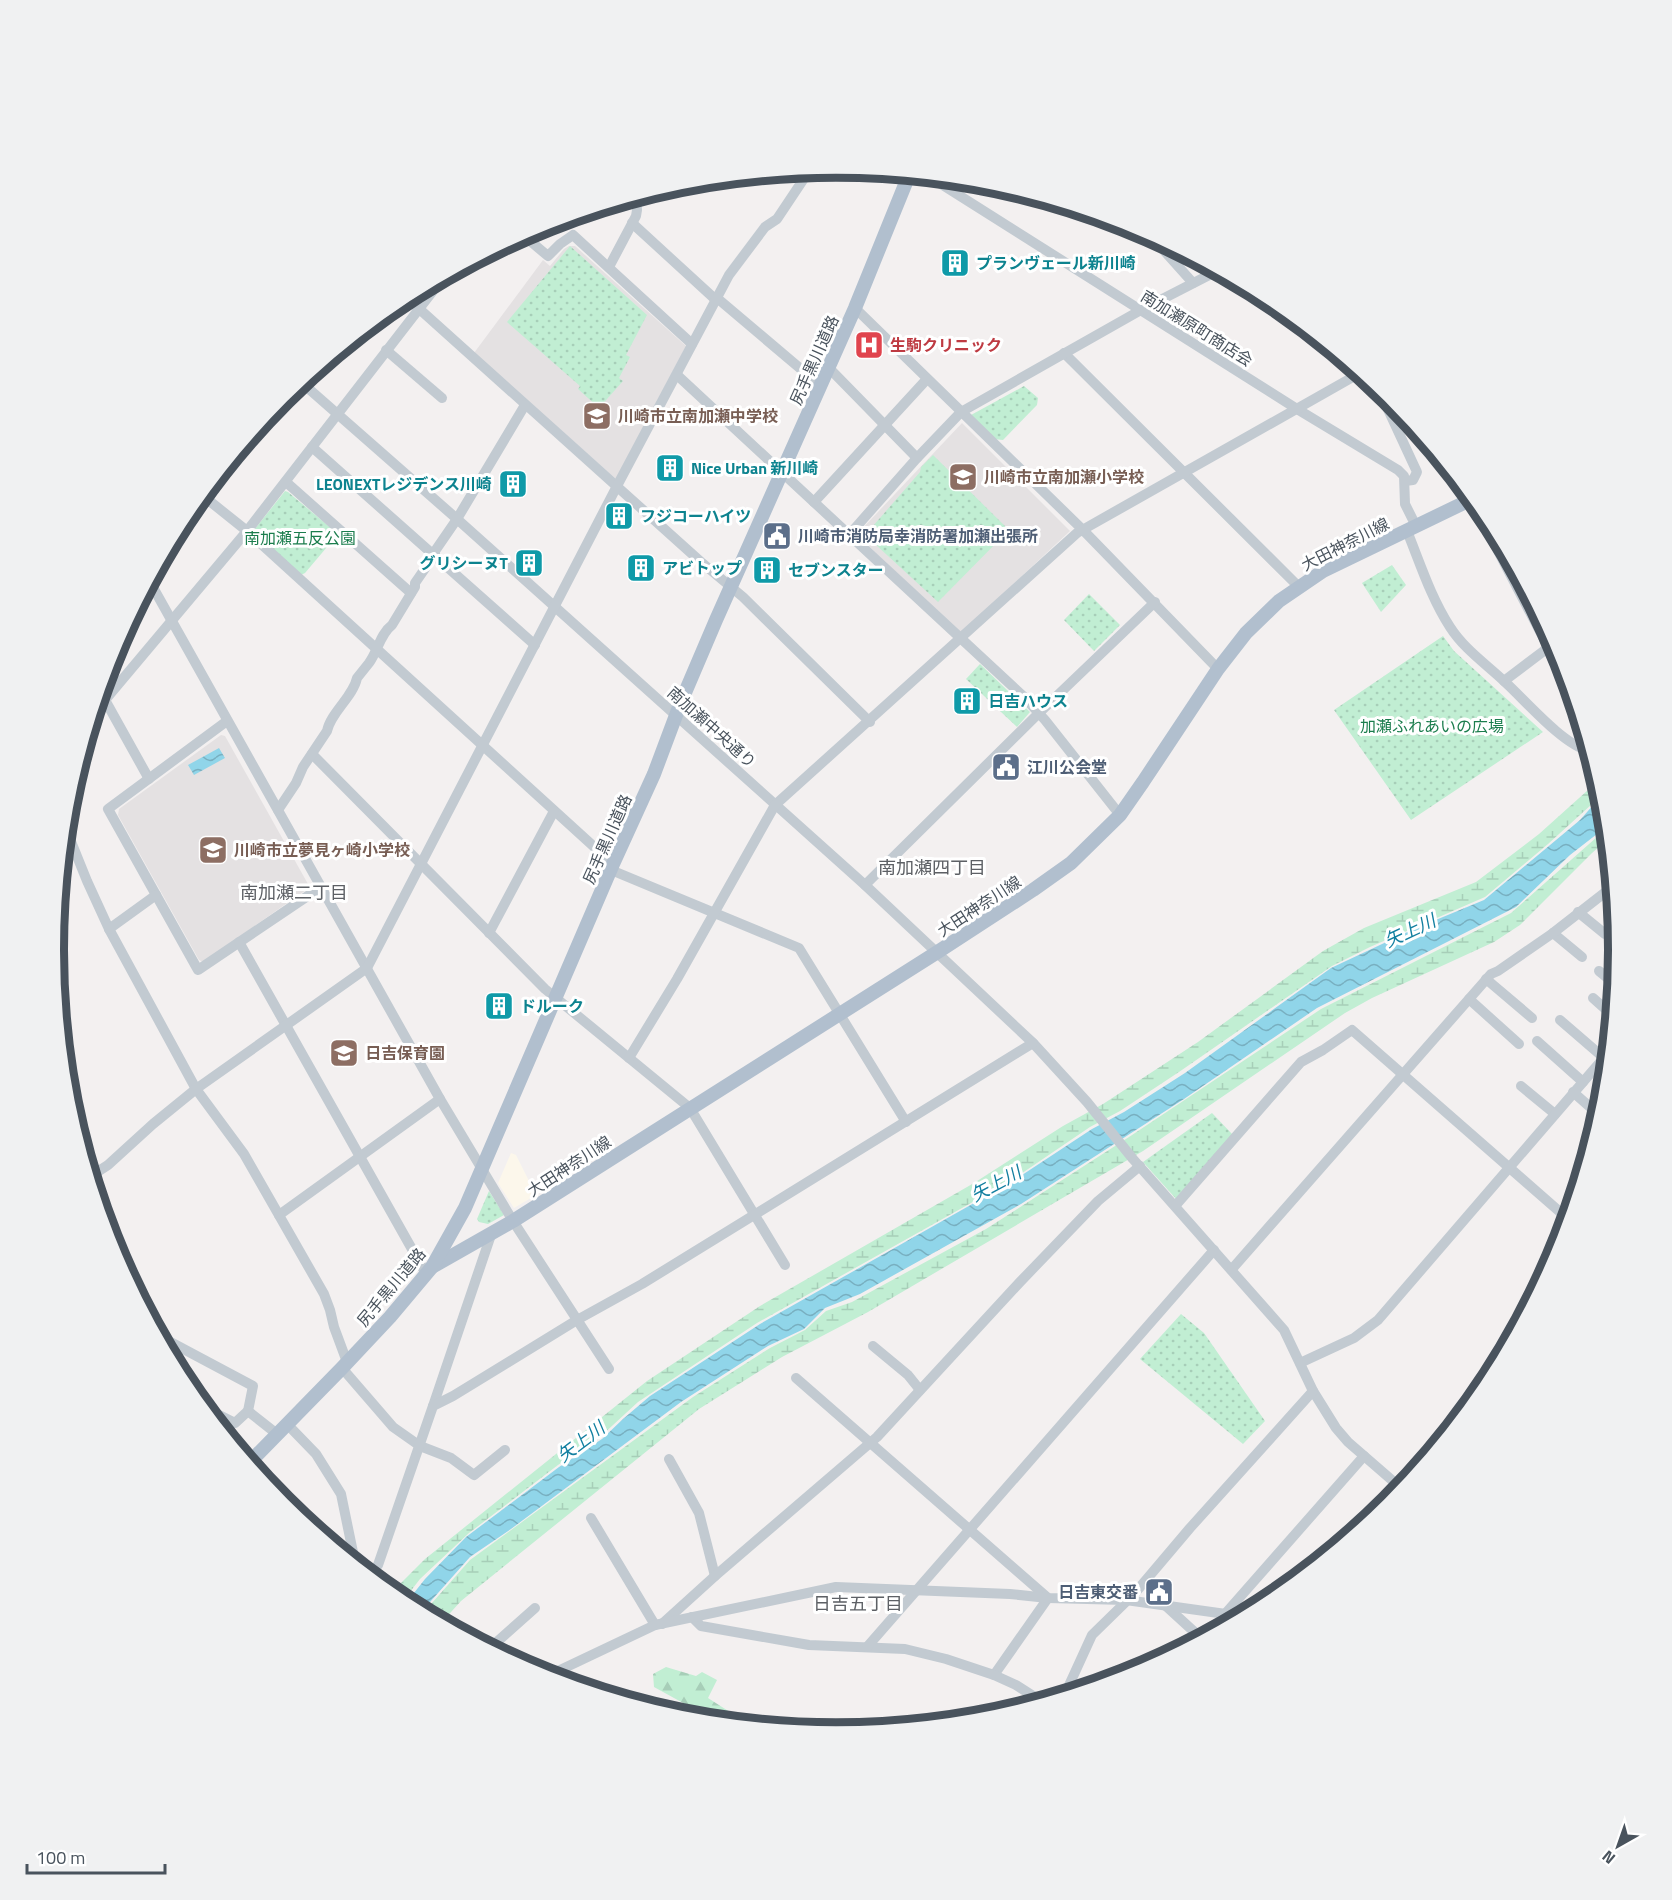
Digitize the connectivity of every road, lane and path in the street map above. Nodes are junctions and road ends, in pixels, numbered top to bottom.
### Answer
1 (803, 179) edge
2 (906, 182) edge
3 (945, 186) edge
4 (637, 205) edge
5 (632, 223) junction
6 (531, 242) edge
7 (1166, 253) edge
8 (609, 267) junction
9 (1209, 275) edge
10 (1193, 284) junction
11 (429, 295) edge
12 (716, 299) junction
13 (414, 305) edge
14 (855, 308) junction
15 (419, 309) junction
16 (1141, 310) junction
17 (692, 344) junction
18 (386, 351) junction
19 (1064, 353) junction
20 (829, 368) junction
21 (677, 375) junction
22 (1353, 377) edge
23 (927, 379) junction
24 (821, 386) junction
25 (308, 388) edge
26 (442, 398) dead end
27 (525, 405) junction
28 (1297, 409) junction
29 (962, 412) junction
30 (1389, 412) edge
31 (337, 414) junction
32 (884, 426) junction
33 (312, 447) junction
34 (917, 458) junction
35 (783, 473) junction
36 (1184, 473) junction
37 (1405, 481) junction
38 (286, 482) junction
39 (617, 486) junction
40 (209, 501) edge
41 (814, 502) junction
42 (1464, 503) edge
43 (457, 519) junction
44 (1412, 528) junction
45 (1083, 530) junction
46 (247, 531) junction
47 (849, 535) junction
48 (434, 556) junction
49 (1299, 587) junction
50 (732, 588) junction
51 (154, 590) edge
52 (411, 594) junction
53 (1155, 602) junction
54 (555, 608) junction
55 (171, 621) junction
56 (960, 640) junction
57 (535, 645) junction
58 (1546, 649) edge
59 (377, 650) junction
60 (1218, 669) junction
61 (113, 680) edge
62 (1504, 681) junction
63 (117, 685) junction
64 (106, 698) edge
65 (105, 700) edge
66 (1039, 713) junction
67 (676, 716) junction
68 (227, 721) junction
69 (870, 722) junction
70 (483, 746) junction
71 (1580, 748) edge
72 (312, 754) junction
73 (148, 778) junction
74 (775, 805) junction
75 (278, 810) junction
76 (554, 810) junction
77 (1119, 815) junction
78 (72, 843) edge
79 (421, 864) junction
80 (612, 867) junction
81 (865, 885) junction
82 (321, 887) junction
83 (1605, 892) edge
84 (156, 895) junction
85 (1578, 912) junction
86 (715, 913) junction
87 (109, 929) junction
88 (489, 933) junction
89 (1553, 933) junction
90 (1605, 934) dead end
91 (239, 942) junction
92 (936, 953) junction
93 (1582, 957) dead end
94 (367, 968) junction
95 (1599, 971) dead end
96 (1607, 977) edge
97 (1486, 979) junction
98 (556, 997) junction
99 (1593, 998) dead end
100 (1469, 999) junction
101 (1605, 1009) edge
102 (839, 1014) junction
103 (1532, 1018) dead end
104 (1560, 1020) dead end
105 (286, 1026) junction
106 (1537, 1041) dead end
107 (1033, 1043) junction
108 (1519, 1044) dead end
109 (1601, 1052) edge
110 (629, 1058) junction
111 (1599, 1064) edge
112 (1404, 1074) junction
113 (1583, 1082) junction
114 (1521, 1086) dead end
115 (196, 1089) junction
116 (1574, 1092) junction
117 (440, 1099) junction
118 (690, 1108) junction
119 (1591, 1108) edge
120 (1555, 1114) junction
121 (906, 1122) junction
122 (360, 1156) junction
123 (1137, 1162) junction
124 (1509, 1166) junction
125 (482, 1171) junction
126 (97, 1172) edge
127 (1176, 1205) junction
128 (1561, 1213) edge
129 (279, 1215) junction
130 (754, 1215) junction
131 (513, 1221) junction
132 (491, 1235) junction
133 (1214, 1250) junction
134 (785, 1265) dead end
135 (1232, 1269) junction
136 (429, 1270) junction
137 (577, 1320) junction
138 (172, 1343) edge
139 (873, 1346) dead end
140 (1300, 1363) junction
141 (344, 1365) junction
142 (609, 1369) dead end
143 (796, 1378) dead end
144 (920, 1390) junction
145 (1313, 1391) junction
146 (434, 1406) junction
147 (248, 1411) junction
148 (221, 1416) edge
149 (282, 1429) junction
150 (870, 1443) junction
151 (420, 1446) junction
152 (505, 1450) dead end
153 (1364, 1456) junction
154 (255, 1457) edge
155 (669, 1459) dead end
156 (1395, 1482) edge
157 (591, 1518) dead end
158 (969, 1529) junction
159 (353, 1551) edge
160 (376, 1569) edge
161 (715, 1576) junction
162 (916, 1591) junction
163 (1048, 1598) junction
164 (1126, 1600) junction
165 (1166, 1606) junction
166 (535, 1608) dead end
167 (1225, 1614) joint
168 (692, 1617) junction
169 (658, 1625) junction
170 (1194, 1633) edge
171 (496, 1642) edge
172 (867, 1647) junction
173 (560, 1670) edge
174 (994, 1675) junction
175 (1069, 1685) edge
176 (1033, 1696) edge

1 - 12 street
2 - 14 main road, 尻手黒川道路
3 - 16 street, 南加瀬原町商店会
4 - 5 street
5 - 8 street
5 - 12 street
6 - 8 street
7 - 10 street
8 - 17 street
9 - 10 street
10 - 16 street
11 - 15 street
12 - 17 street
12 - 24 street
13 - 15 street
14 - 20 main road, 尻手黒川道路
14 - 23 street
15 - 18 street
15 - 27 street
16 - 19 street
16 - 28 street, 南加瀬原町商店会
17 - 21 street
18 - 26 street
18 - 31 street
19 - 29 street
19 - 36 street
20 - 24 main road, 尻手黒川道路
20 - 32 street
21 - 35 street
21 - 39 street
22 - 28 street
23 - 29 street
23 - 32 street
24 - 35 main road, 尻手黒川道路
25 - 31 street, 南加瀬中央通り
27 - 39 street
27 - 43 street
28 - 36 street
28 - 37 street, 南加瀬原町商店会
29 - 34 street
29 - 45 street
30 - 37 street
31 - 33 street
31 - 43 street, 南加瀬中央通り
32 - 34 street
32 - 41 street
33 - 38 street
33 - 48 street
34 - 47 street
35 - 41 street
35 - 50 main road, 尻手黒川道路
36 - 45 street
36 - 49 street
37 - 44 street
38 - 46 street
38 - 52 street
39 - 50 street
39 - 54 street
40 - 46 street
41 - 47 street
42 - 44 main road, 大田神奈川線
43 - 48 street
43 - 54 street, 南加瀬中央通り
44 - 49 main road, 大田神奈川線
44 - 62 street
45 - 53 street
45 - 56 street
46 - 55 street
46 - 59 street
47 - 56 street
48 - 52 street
48 - 57 street
49 - 60 main road, 大田神奈川線
50 - 67 main road, 尻手黒川道路
50 - 69 street
51 - 55 street
52 - 59 street
53 - 60 street
53 - 66 street
54 - 57 street
54 - 67 street, 南加瀬中央通り
55 - 63 street
55 - 68 street
56 - 66 street
56 - 69 street
57 - 70 street
58 - 62 street
59 - 70 street
59 - 72 street
60 - 77 main road, 大田神奈川線
61 - 63 street
62 - 71 street
63 - 64 street
65 - 73 street
66 - 77 street
66 - 81 street
67 - 74 street, 南加瀬中央通り
67 - 80 main road, 尻手黒川道路
68 - 73 street
68 - 75 street
69 - 74 street
70 - 76 street
70 - 79 street
72 - 75 street
72 - 79 street
73 - 84 street
74 - 81 street, 南加瀬中央通り
74 - 86 street
75 - 82 street
76 - 80 street
76 - 88 street
77 - 92 main road, 大田神奈川線
78 - 87 street
79 - 88 street
79 - 94 street
80 - 86 street
80 - 98 main road, 尻手黒川道路
81 - 92 street, 南加瀬中央通り
82 - 91 street
82 - 94 street
83 - 85 street
84 - 87 street
84 - 91 street
85 - 89 street
85 - 90 street
86 - 102 street
86 - 110 street
87 - 115 street
88 - 98 street
89 - 93 street
89 - 97 street
91 - 105 street
92 - 102 main road, 大田神奈川線
92 - 107 street, 南加瀬中央通り
94 - 105 street
94 - 117 street
95 - 96 street
97 - 100 street
97 - 103 street
98 - 110 street
98 - 125 main road, 尻手黒川道路
99 - 101 street
100 - 108 street
100 - 112 street
102 - 118 main road, 大田神奈川線
102 - 121 street
104 - 109 street
105 - 115 street
105 - 122 street
106 - 113 street
107 - 121 street
107 - 123 street, 南加瀬中央通り
110 - 118 street
111 - 113 street
112 - 124 street
112 - 127 street
112 - 135 street
113 - 116 street
114 - 120 street
115 - 126 street
115 - 129 street
116 - 119 street
116 - 120 street
117 - 122 street
117 - 125 street
118 - 130 street
118 - 131 main road, 大田神奈川線
120 - 124 street
121 - 130 street
122 - 129 street
122 - 136 street
123 - 127 street, 南加瀬中央通り
123 - 144 street
124 - 128 street
124 - 140 street
125 - 131 street
125 - 136 main road, 尻手黒川道路
127 - 133 street, 南加瀬中央通り
129 - 141 street
130 - 134 street
130 - 137 street
131 - 132 main road, 大田神奈川線
131 - 137 street
132 - 136 main road, 大田神奈川線
132 - 146 street
133 - 135 street, 南加瀬中央通り
133 - 158 street
135 - 140 street, 南加瀬中央通り
136 - 141 main road, 尻手黒川道路
137 - 142 street
137 - 146 street
138 - 147 street
139 - 144 street
140 - 145 street, 南加瀬中央通り
141 - 149 main road, 尻手黒川道路
141 - 151 street
143 - 150 street
144 - 150 street
145 - 153 street, 南加瀬中央通り
145 - 164 street
146 - 151 street
147 - 148 street
147 - 149 street
149 - 154 main road, 尻手黒川道路
149 - 159 street
150 - 158 street
150 - 161 street
151 - 152 street
151 - 160 street
153 - 156 street, 南加瀬中央通り
153 - 167 street
155 - 161 street
157 - 169 street
158 - 162 street
158 - 163 street
161 - 169 street
162 - 163 street
162 - 168 street
162 - 172 street
163 - 164 street
163 - 174 street
164 - 165 street
164 - 175 street
165 - 167 street
165 - 170 street
166 - 171 street
168 - 169 street
168 - 172 street
169 - 173 street
172 - 174 street
174 - 176 street

